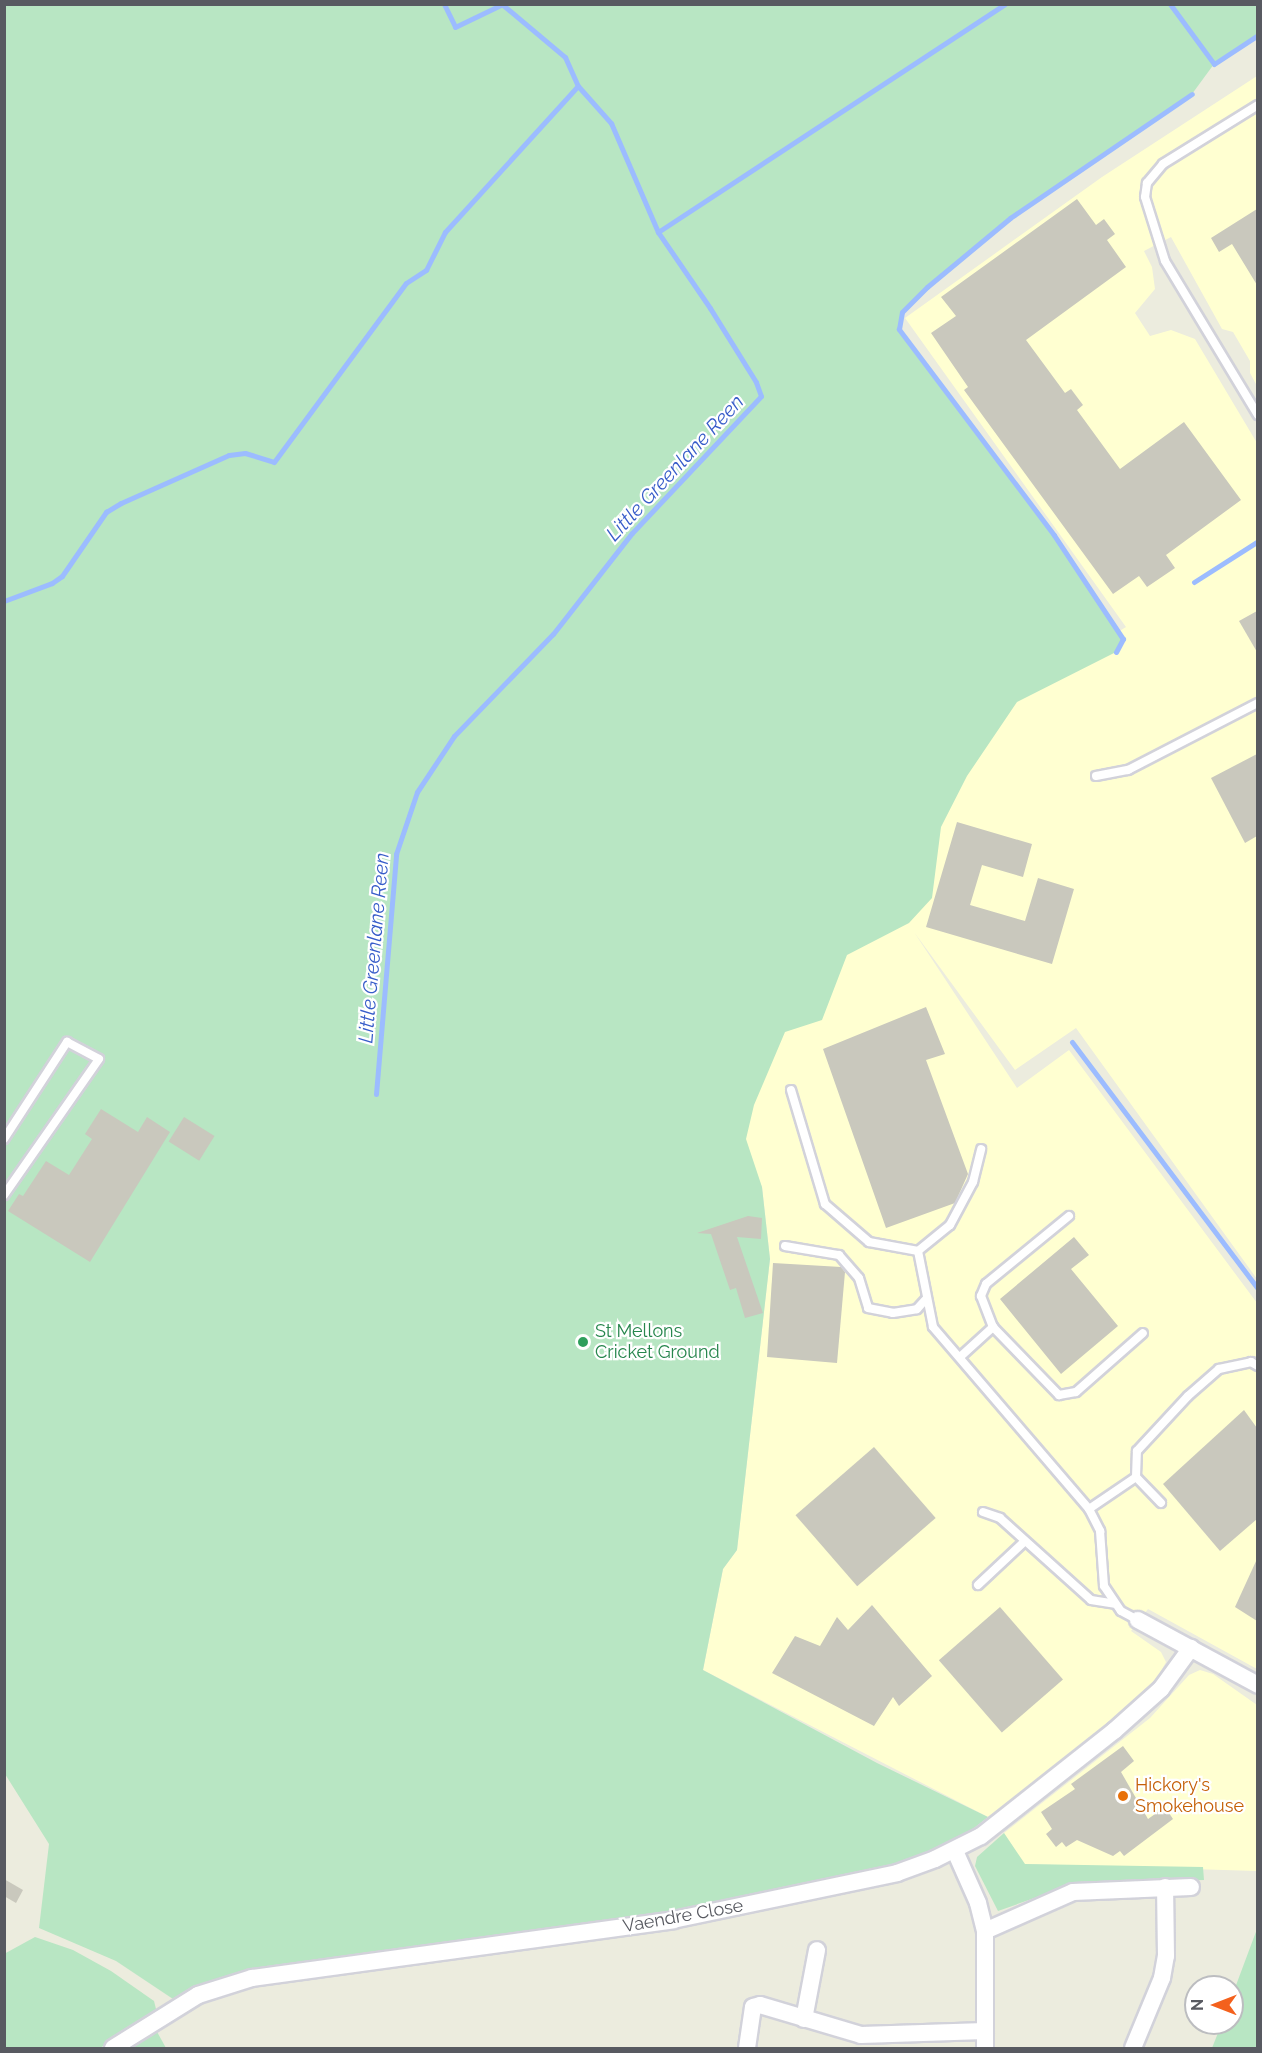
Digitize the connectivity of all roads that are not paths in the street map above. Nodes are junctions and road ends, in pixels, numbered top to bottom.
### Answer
1 (1257, 105) edge
2 (1257, 416) edge
3 (1257, 703) edge
4 (1096, 776) dead end
5 (791, 1090) dead end
6 (4, 1139) edge
7 (981, 1149) dead end
8 (4, 1195) edge
9 (1069, 1216) dead end
10 (785, 1246) dead end
11 (918, 1251) junction
12 (925, 1300) junction
13 (993, 1327) junction
14 (1143, 1333) dead end
15 (960, 1357) junction
16 (1257, 1366) edge
17 (1136, 1477) junction
18 (1161, 1503) dead end
19 (1089, 1509) junction
20 (983, 1512) dead end
21 (1025, 1541) junction
22 (978, 1585) dead end
23 (1115, 1604) junction
24 (1138, 1620) joint
25 (1191, 1648) junction
26 (1257, 1685) edge
27 (955, 1851) junction
28 (1166, 1887) junction
29 (1191, 1887) dead end
30 (985, 1931) junction
31 (817, 1950) dead end
32 (804, 2019) junction
33 (985, 2031) junction
34 (860, 2042) edge
35 (1133, 2048) edge
36 (112, 2049) edge
37 (747, 2049) edge
38 (985, 2049) edge

1 - 2 lane
3 - 4 lane
5 - 11 lane
6 - 8 lane
7 - 11 lane
9 - 13 lane
10 - 12 lane
11 - 12 lane
12 - 15 lane
13 - 14 lane
13 - 15 lane
15 - 19 lane
16 - 17 lane
17 - 18 lane
17 - 19 lane
19 - 23 lane
20 - 21 lane
21 - 22 lane
21 - 23 lane
23 - 24 lane
24 - 25 street
25 - 26 street
25 - 27 street, Vaendre Close
27 - 30 street
27 - 36 street, Vaendre Close
28 - 29 street
28 - 30 street
28 - 35 street
30 - 33 street
31 - 32 street
32 - 34 street
32 - 37 street
33 - 34 street
33 - 38 street

